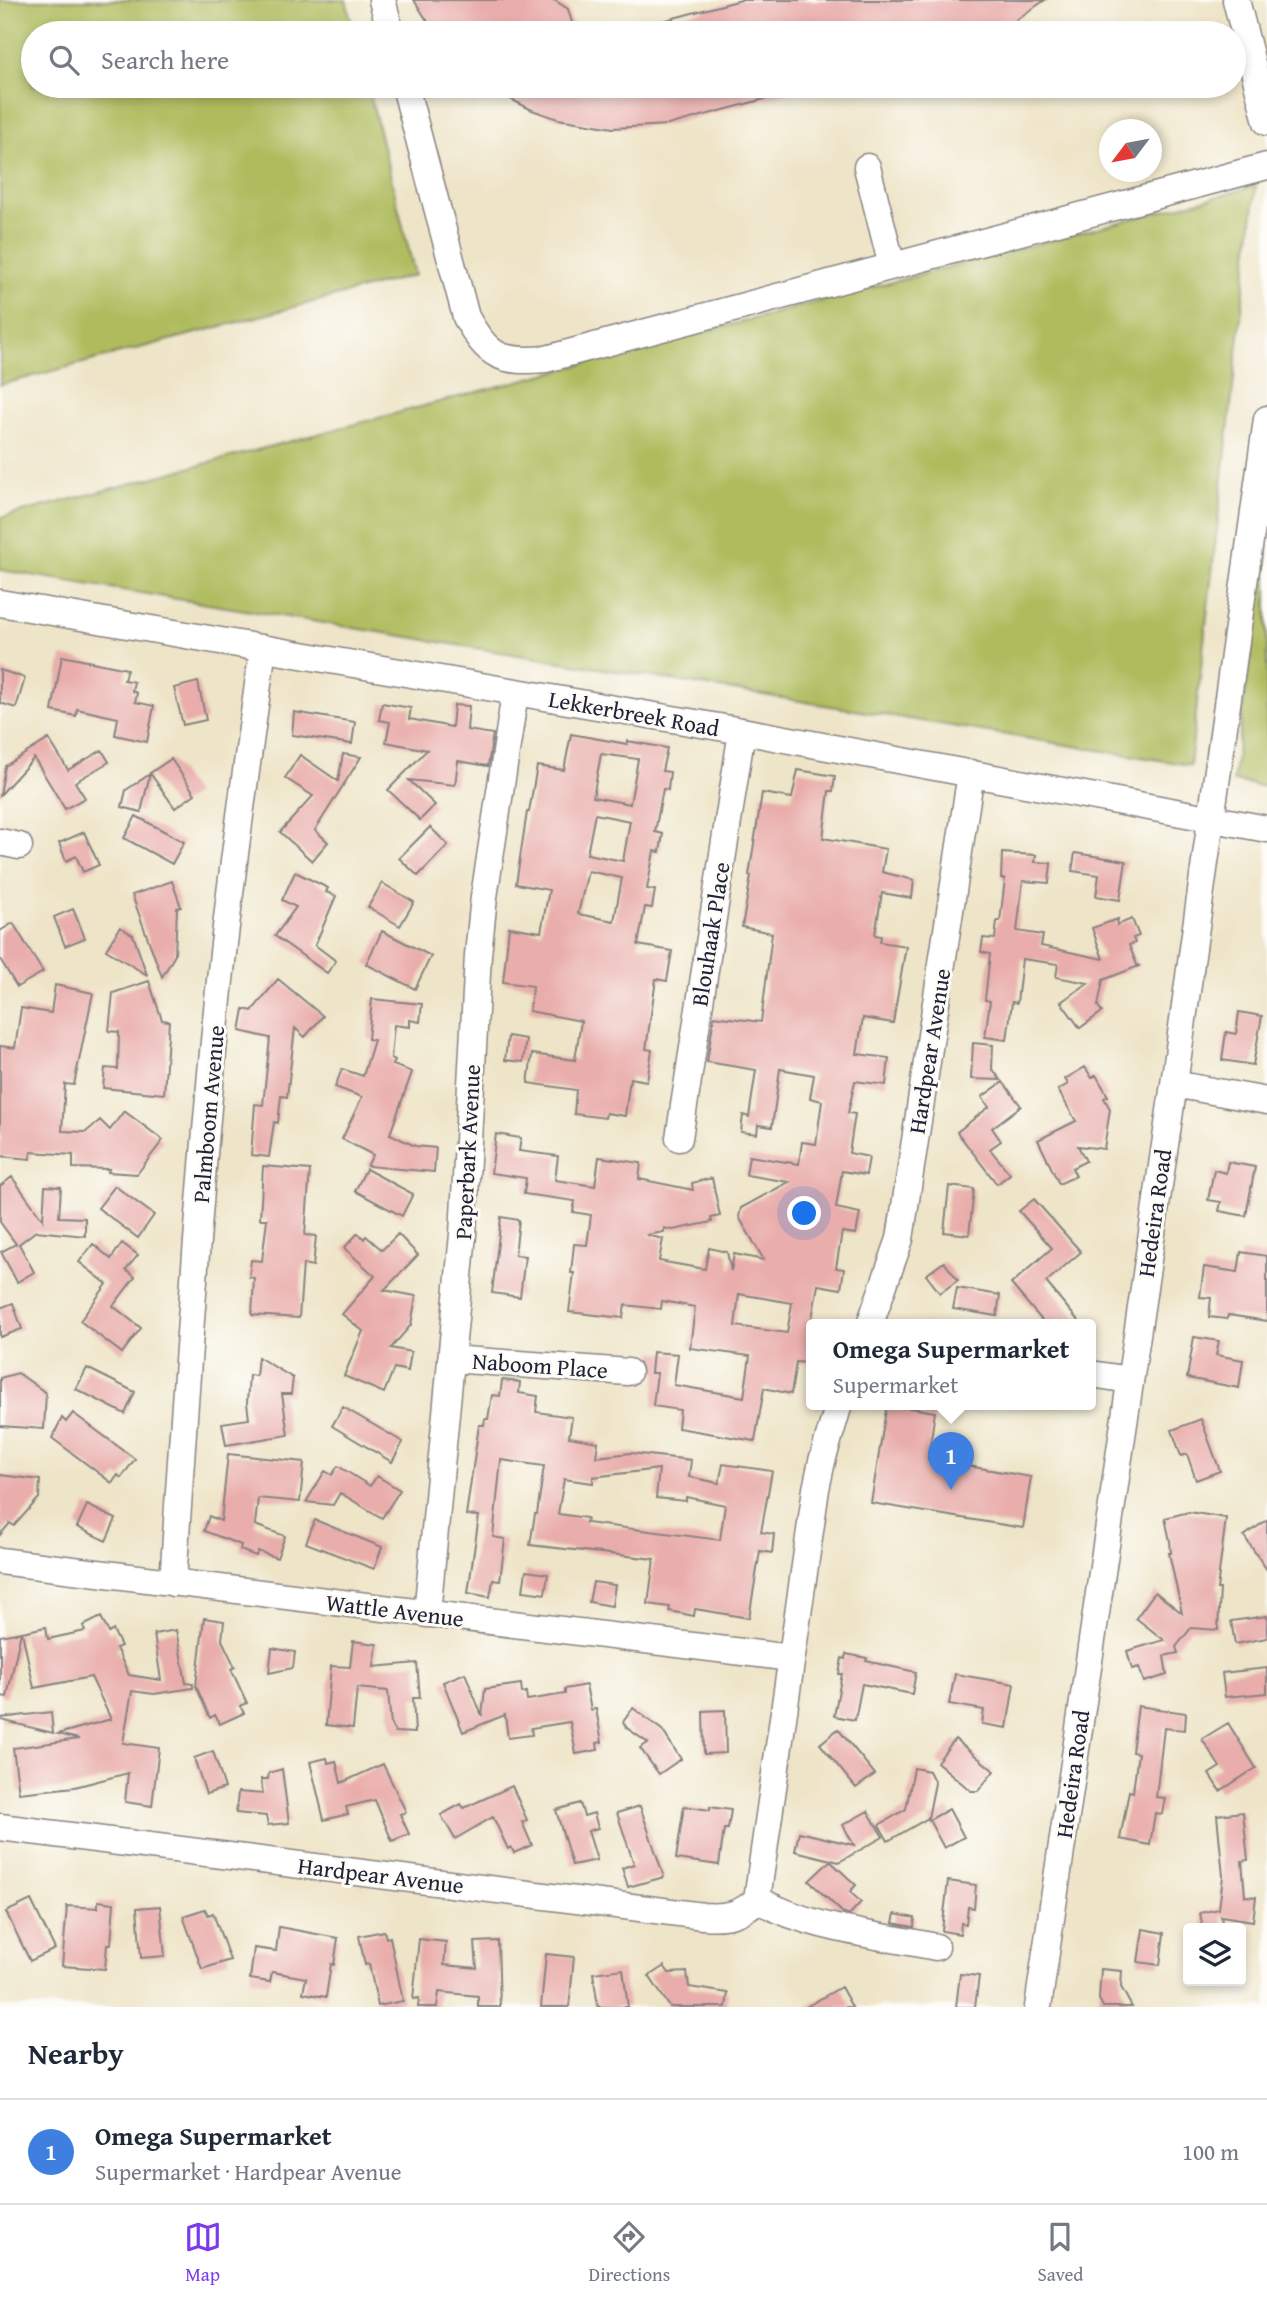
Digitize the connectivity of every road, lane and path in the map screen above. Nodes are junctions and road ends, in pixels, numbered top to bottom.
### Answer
1 (382, 0) edge
2 (1236, 0) edge
3 (388, 21) edge
4 (1241, 21) edge
5 (1246, 39) edge
6 (408, 98) edge
7 (1267, 122) edge
8 (1267, 166) edge
9 (867, 167) dead end
10 (892, 266) junction
11 (1267, 419) edge
12 (0, 603) edge
13 (263, 648) junction
14 (515, 693) junction
15 (741, 731) junction
16 (971, 774) junction
17 (1210, 819) junction
18 (1267, 829) edge
19 (1174, 1084) junction
20 (1267, 1101) edge
21 (679, 1138) dead end
22 (872, 1319) edge
23 (451, 1359) junction
24 (628, 1372) dead end
25 (1096, 1375) edge
26 (1129, 1380) junction
27 (837, 1410) edge
28 (0, 1561) edge
29 (173, 1583) junction
30 (427, 1614) junction
31 (791, 1658) junction
32 (0, 1827) edge
33 (757, 1899) junction
34 (936, 1947) dead end
35 (1038, 2007) edge

1 - 3 street
2 - 4 street
5 - 7 street
6 - 10 street
8 - 10 street
9 - 10 street
11 - 17 street, Hedeira Road
12 - 13 street, Lekkerbreek Road
13 - 14 street, Lekkerbreek Road
13 - 29 street, Palmboom Avenue
14 - 15 street, Lekkerbreek Road
14 - 23 street, Paperbark Avenue
15 - 16 street, Lekkerbreek Road
15 - 21 street, Blouhaak Place
16 - 17 street, Lekkerbreek Road
16 - 22 street, Hardpear Avenue
17 - 18 street, Lekkerbreek Road
17 - 19 street, Hedeira Road
19 - 20 street
19 - 26 street, Hedeira Road
23 - 24 street, Naboom Place
23 - 30 street, Paperbark Avenue
25 - 26 street
26 - 35 street, Hedeira Road
27 - 31 street
28 - 29 street, Wattle Avenue
29 - 30 street, Wattle Avenue
30 - 31 street, Wattle Avenue
31 - 33 street
32 - 33 street, Hardpear Avenue
33 - 34 street

